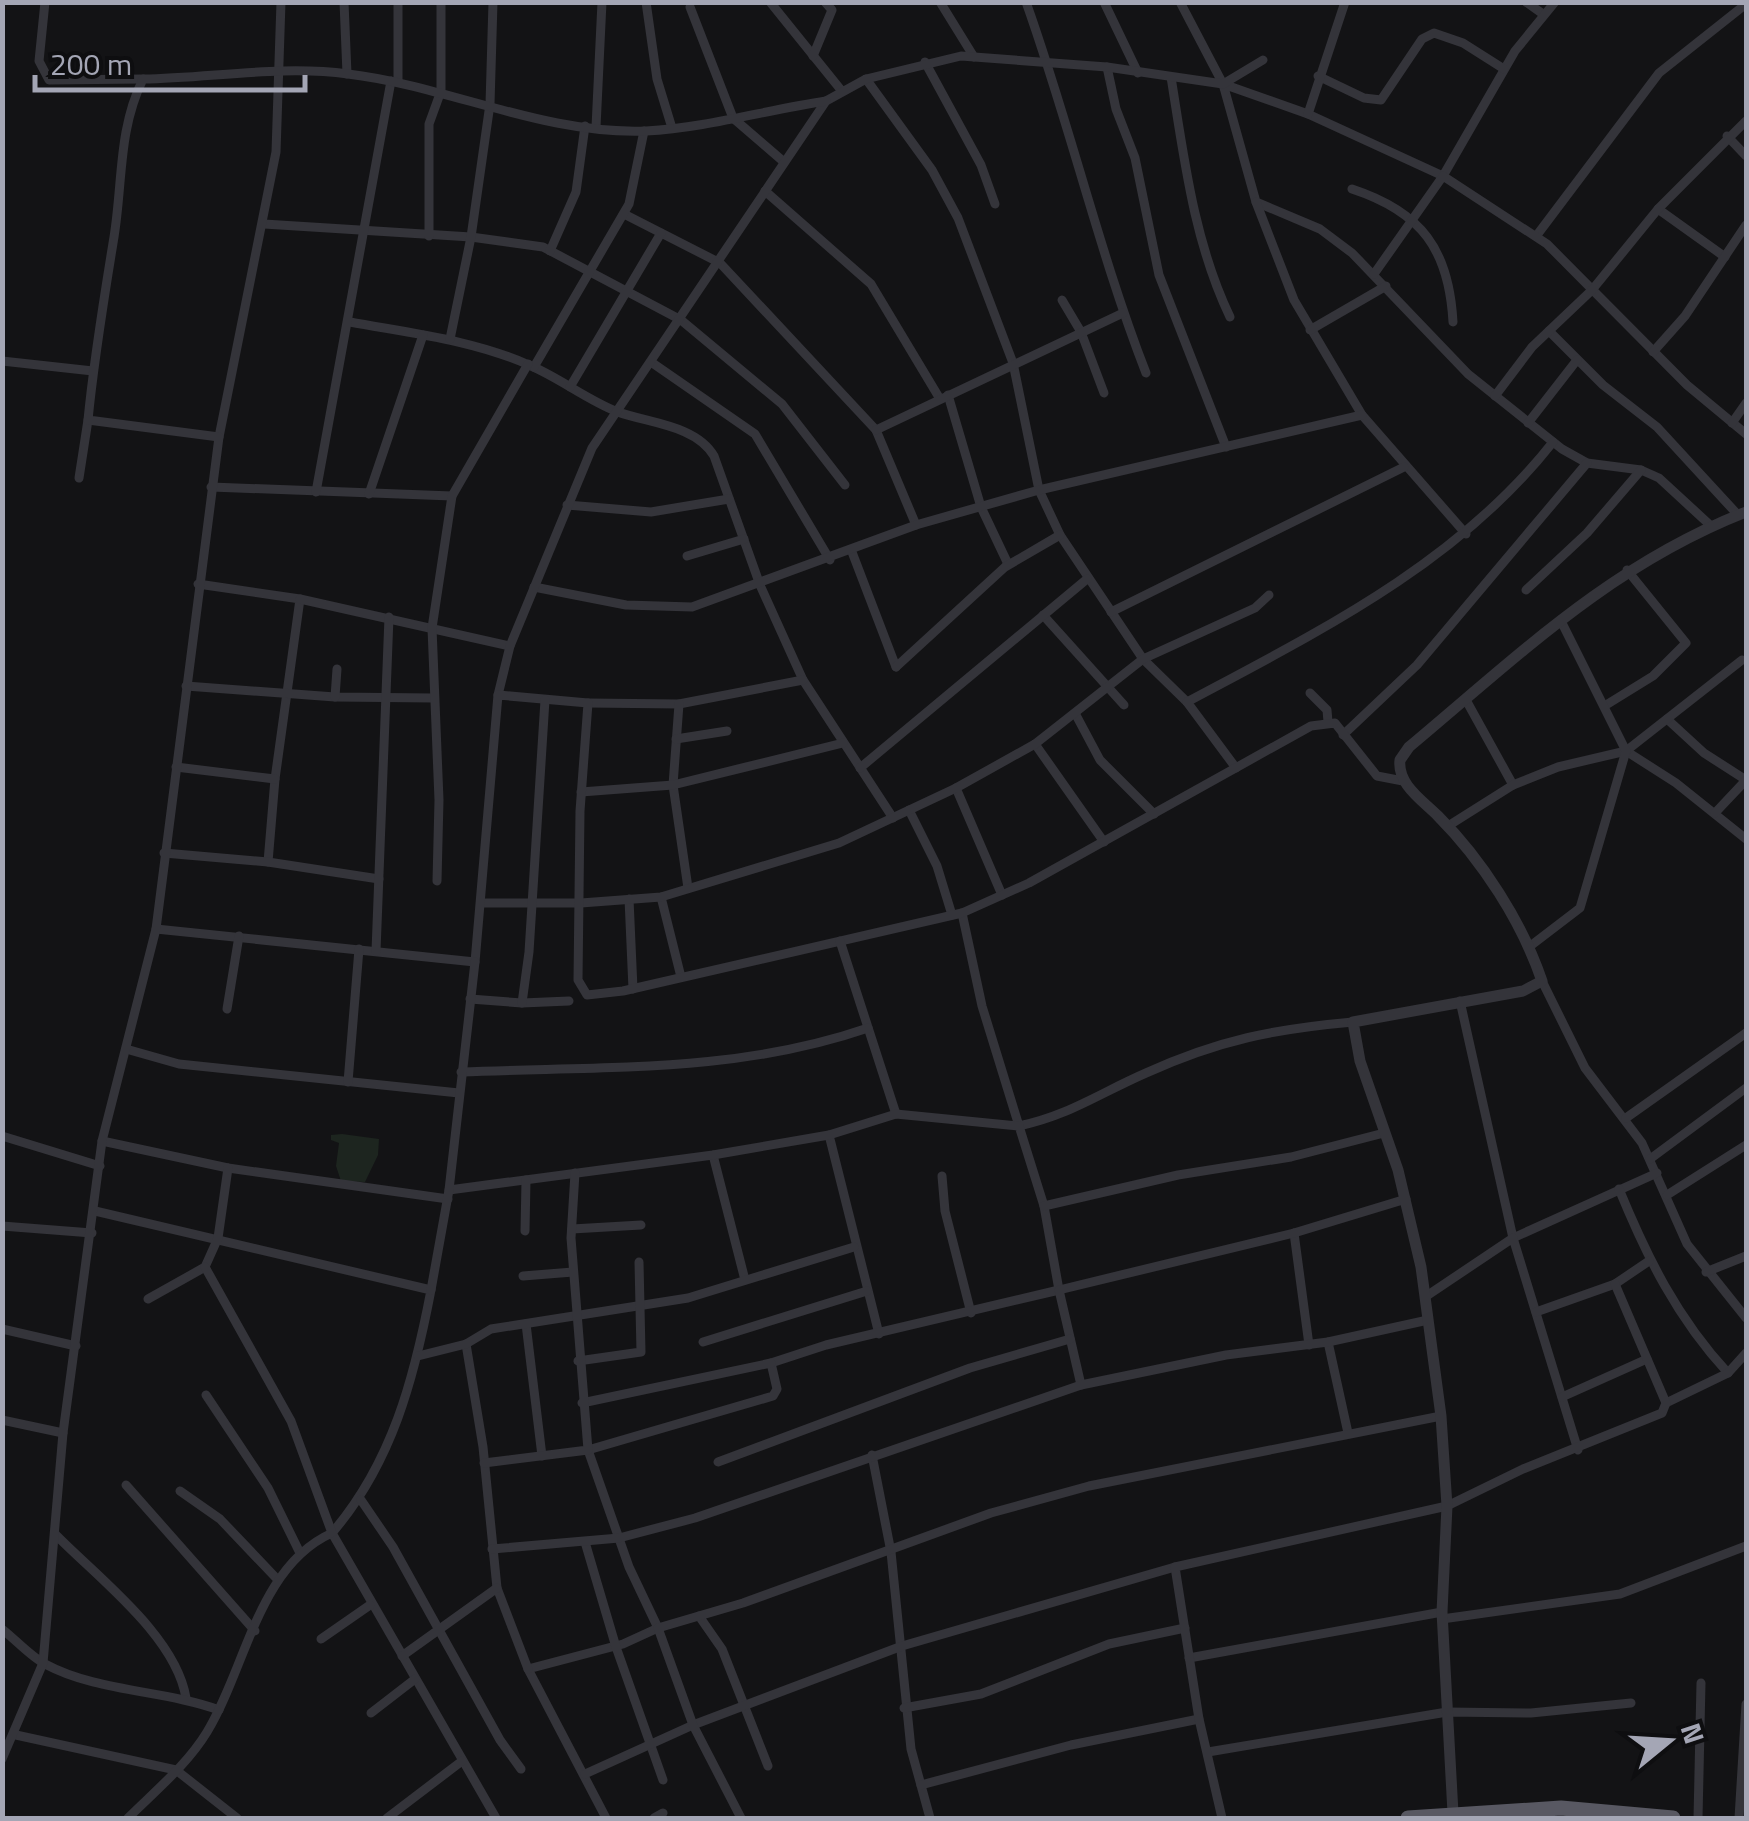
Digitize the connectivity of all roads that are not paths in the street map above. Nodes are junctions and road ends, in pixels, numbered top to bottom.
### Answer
1 (45, 2) edge
2 (281, 2) edge
3 (344, 2) edge
4 (398, 2) edge
5 (441, 2) edge
6 (493, 2) edge
7 (602, 2) edge
8 (646, 2) edge
9 (770, 2) edge
10 (824, 2) edge
11 (940, 2) edge
12 (1026, 2) edge
13 (1104, 2) edge
14 (1180, 2) edge
15 (1345, 2) edge
16 (1526, 2) edge
17 (1555, 2) edge
18 (1746, 4) edge
19 (690, 7) dead end
20 (1543, 14) junction
21 (813, 56) junction
22 (974, 57) junction
23 (1263, 60) dead end
24 (1048, 61) junction
25 (925, 62) junction
26 (1107, 67) junction
27 (1504, 68) junction
28 (276, 72) junction
29 (1138, 73) junction
30 (348, 74) junction
31 (1318, 76) junction
32 (1171, 77) junction
33 (144, 79) junction
34 (866, 79) junction
35 (394, 82) junction
36 (1223, 84) junction
37 (841, 90) junction
38 (441, 91) junction
39 (826, 101) junction
40 (490, 104) junction
41 (1308, 114) junction
42 (733, 118) junction
43 (1746, 121) edge
44 (591, 127) junction
45 (672, 128) junction
46 (644, 131) junction
47 (1727, 136) junction
48 (1746, 156) edge
49 (784, 162) junction
50 (1443, 176) junction
51 (1352, 189) dead end
52 (765, 191) junction
53 (1256, 202) junction
54 (995, 204) dead end
55 (1658, 209) junction
56 (624, 214) junction
57 (1410, 219) junction
58 (264, 224) junction
59 (1746, 226) edge
60 (661, 233) junction
61 (362, 234) junction
62 (1536, 235) junction
63 (429, 236) junction
64 (472, 238) junction
65 (550, 251) junction
66 (1725, 257) junction
67 (720, 263) junction
68 (591, 270) junction
69 (1374, 274) junction
70 (1386, 286) junction
71 (1592, 290) junction
72 (629, 291) junction
73 (1062, 300) dead end
74 (1123, 313) junction
75 (1230, 316) dead end
76 (682, 320) junction
77 (350, 322) junction
78 (1454, 322) dead end
79 (1310, 330) junction
80 (1549, 330) junction
81 (1081, 332) junction
82 (423, 335) junction
83 (450, 340) junction
84 (1653, 352) junction
85 (1577, 360) junction
86 (2, 361) edge
87 (652, 362) junction
88 (1014, 363) junction
89 (531, 366) junction
90 (93, 371) junction
91 (1146, 373) dead end
92 (570, 386) junction
93 (1104, 393) dead end
94 (1495, 396) junction
95 (944, 397) junction
96 (1746, 402) edge
97 (616, 411) junction
98 (1362, 415) junction
99 (88, 420) junction
100 (1528, 423) junction
101 (1732, 423) junction
102 (876, 430) junction
103 (1746, 434) edge
104 (219, 437) junction
105 (1553, 442) junction
106 (1226, 446) junction
107 (1587, 463) junction
108 (1404, 467) junction
109 (1640, 470) junction
110 (79, 478) dead end
111 (845, 485) dead end
112 (212, 487) junction
113 (1039, 490) junction
114 (316, 492) junction
115 (369, 494) junction
116 (452, 496) junction
117 (729, 498) junction
118 (566, 504) junction
119 (981, 507) junction
120 (1742, 514) edge
121 (1710, 525) junction
122 (916, 526) junction
123 (1466, 534) junction
124 (1060, 535) junction
125 (744, 539) junction
126 (852, 552) junction
127 (687, 556) dead end
128 (830, 560) junction
129 (1008, 564) junction
130 (1627, 570) junction
131 (1087, 580) junction
132 (198, 584) junction
133 (760, 585) junction
134 (534, 587) junction
135 (1526, 590) dead end
136 (1269, 595) dead end
137 (300, 599) junction
138 (1111, 612) junction
139 (1043, 614) junction
140 (389, 617) junction
141 (1561, 621) junction
142 (432, 628) junction
143 (510, 646) junction
144 (1143, 659) junction
145 (1742, 660) dead end
146 (336, 669) dead end
147 (803, 680) junction
148 (186, 686) junction
149 (1107, 690) junction
150 (1310, 693) dead end
151 (289, 694) junction
152 (498, 695) junction
153 (335, 697) junction
154 (433, 698) junction
155 (385, 699) junction
156 (546, 700) junction
157 (1466, 700) junction
158 (1187, 702) junction
159 (588, 703) junction
160 (679, 704) junction
161 (1124, 705) dead end
162 (1606, 705) junction
163 (1076, 716) junction
164 (1667, 719) junction
165 (1328, 722) junction
166 (727, 730) dead end
167 (1343, 735) junction
168 (676, 740) junction
169 (843, 743) junction
170 (1035, 744) junction
171 (1626, 751) junction
172 (176, 767) junction
173 (860, 768) junction
174 (1236, 768) junction
175 (275, 779) junction
176 (1746, 780) edge
177 (1403, 781) junction
178 (673, 785) junction
179 (1514, 785) junction
180 (956, 788) junction
181 (582, 792) junction
182 (909, 810) junction
183 (1715, 813) junction
184 (1154, 814) junction
185 (893, 818) junction
186 (1448, 826) junction
187 (1746, 838) edge
188 (1104, 842) junction
189 (164, 854) junction
190 (268, 862) junction
191 (379, 879) junction
192 (437, 881) dead end
193 (688, 888) junction
194 (1002, 896) junction
195 (661, 897) junction
196 (630, 900) junction
197 (482, 903) junction
198 (532, 903) junction
199 (580, 903) junction
200 (957, 914) junction
201 (156, 929) junction
202 (239, 936) junction
203 (840, 942) junction
204 (1529, 947) junction
205 (359, 949) junction
206 (376, 951) junction
207 (475, 962) junction
208 (681, 977) junction
209 (1542, 981) junction
210 (632, 989) junction
211 (470, 998) junction
212 (569, 1001) dead end
213 (1460, 1001) junction
214 (522, 1004) junction
215 (227, 1009) dead end
216 (1354, 1022) junction
217 (868, 1028) junction
218 (1746, 1033) edge
219 (126, 1049) junction
220 (461, 1072) junction
221 (348, 1082) junction
222 (1746, 1088) edge
223 (459, 1093) junction
224 (896, 1114) junction
225 (1626, 1118) junction
226 (1019, 1126) junction
227 (1384, 1133) junction
228 (829, 1134) junction
229 (2, 1136) edge
230 (102, 1141) junction
231 (1746, 1145) edge
232 (712, 1155) junction
233 (1650, 1160) junction
234 (100, 1166) junction
235 (228, 1168) junction
236 (575, 1173) junction
237 (1658, 1173) junction
238 (942, 1176) dead end
239 (526, 1180) junction
240 (1620, 1188) junction
241 (448, 1194) junction
242 (1667, 1195) junction
243 (1406, 1199) junction
244 (1044, 1206) junction
245 (95, 1212) junction
246 (640, 1225) dead end
247 (2, 1226) edge
248 (572, 1228) junction
249 (525, 1231) dead end
250 (1294, 1232) junction
251 (92, 1234) junction
252 (218, 1238) junction
253 (1513, 1238) junction
254 (854, 1248) junction
255 (1746, 1256) edge
256 (1649, 1261) junction
257 (639, 1262) dead end
258 (205, 1267) junction
259 (573, 1272) junction
260 (1706, 1272) junction
261 (523, 1276) dead end
262 (745, 1280) junction
263 (1615, 1284) junction
264 (431, 1290) junction
265 (1059, 1290) junction
266 (867, 1291) junction
267 (1426, 1297) junction
268 (148, 1300) dead end
269 (640, 1308) junction
270 (971, 1312) junction
271 (1536, 1312) junction
272 (576, 1318) junction
273 (1746, 1318) edge
274 (1428, 1320) junction
275 (526, 1324) junction
276 (2, 1329) edge
277 (879, 1334) junction
278 (1070, 1339) junction
279 (703, 1342) dead end
280 (1328, 1342) junction
281 (466, 1344) junction
282 (1309, 1345) junction
283 (76, 1346) junction
284 (1746, 1353) edge
285 (418, 1356) junction
286 (1647, 1359) junction
287 (578, 1361) junction
288 (771, 1363) junction
289 (1728, 1372) junction
290 (1081, 1385) junction
291 (206, 1394) dead end
292 (1562, 1397) junction
293 (582, 1403) junction
294 (1666, 1403) junction
295 (1441, 1416) junction
296 (2, 1420) edge
297 (63, 1433) junction
298 (1348, 1433) junction
299 (588, 1450) junction
300 (1578, 1450) junction
301 (872, 1455) junction
302 (542, 1456) junction
303 (718, 1462) dead end
304 (484, 1464) junction
305 (126, 1485) dead end
306 (180, 1491) dead end
307 (360, 1500) junction
308 (1447, 1506) junction
309 (332, 1533) junction
310 (55, 1534) junction
311 (619, 1538) junction
312 (585, 1542) junction
313 (1746, 1546) edge
314 (492, 1549) junction
315 (300, 1552) junction
316 (891, 1552) junction
317 (1175, 1567) junction
318 (278, 1580) junction
319 (497, 1588) junction
320 (370, 1605) junction
321 (699, 1616) junction
322 (1442, 1616) junction
323 (2, 1628) edge
324 (658, 1628) junction
325 (1185, 1628) junction
326 (440, 1629) junction
327 (255, 1631) junction
328 (321, 1639) dead end
329 (616, 1646) junction
330 (902, 1646) junction
331 (402, 1656) junction
332 (1189, 1658) junction
333 (43, 1663) junction
334 (528, 1669) junction
335 (415, 1679) junction
336 (1701, 1682) dead end
337 (186, 1698) junction
338 (1631, 1703) dead end
339 (1746, 1704) edge
340 (742, 1706) junction
341 (904, 1708) junction
342 (219, 1710) junction
343 (1446, 1712) junction
344 (371, 1713) dead end
345 (1199, 1718) junction
346 (693, 1724) junction
347 (16, 1735) junction
348 (651, 1744) junction
349 (1208, 1752) junction
350 (4, 1753) edge
351 (462, 1761) junction
352 (768, 1766) dead end
353 (521, 1769) dead end
354 (176, 1770) junction
355 (585, 1774) junction
356 (664, 1780) dead end
357 (921, 1785) junction
358 (1454, 1813) junction
359 (128, 1818) edge
360 (237, 1818) edge
361 (387, 1818) edge
362 (496, 1818) edge
363 (606, 1818) edge
364 (741, 1818) edge
365 (930, 1818) edge
366 (1222, 1818) edge
367 (1408, 1818) edge
368 (1673, 1818) edge
369 (1698, 1818) edge
370 (1739, 1818) edge

1 - 33 street
2 - 28 street
3 - 30 street
4 - 35 street
5 - 38 street
6 - 40 street
7 - 44 street
8 - 45 street
9 - 21 street
10 - 21 street
11 - 22 street
12 - 24 street
13 - 29 street
14 - 36 street
15 - 31 street
16 - 20 street
17 - 20 street
18 - 62 street
19 - 42 street
20 - 27 street
21 - 37 street
22 - 24 street
22 - 25 street
23 - 36 street
24 - 26 street
24 - 74 street
25 - 34 street
25 - 54 street
26 - 29 street
26 - 106 street
27 - 31 street
27 - 50 street
28 - 30 street
28 - 33 street
28 - 58 street
29 - 32 street
30 - 35 street
31 - 41 street
32 - 36 street
32 - 75 street
33 - 90 street
34 - 37 street
34 - 88 street
35 - 38 street
35 - 61 street
36 - 41 street
36 - 53 street
37 - 39 street
38 - 40 street
38 - 63 street
39 - 42 street
39 - 49 street
40 - 44 street
40 - 64 street
41 - 50 street
42 - 45 street
42 - 49 street
43 - 47 street
44 - 46 street
44 - 65 street
45 - 46 street
46 - 56 street
47 - 48 street
47 - 55 street
49 - 52 street
50 - 57 street
50 - 62 street
51 - 57 street
52 - 67 street
52 - 95 street
53 - 69 street
53 - 79 street
55 - 66 street
55 - 71 street
56 - 60 street
56 - 68 street
57 - 69 street
57 - 78 street
58 - 61 street
58 - 104 street
59 - 66 street
60 - 67 street
60 - 72 street
61 - 63 street
61 - 77 street
62 - 71 street
63 - 64 street
64 - 65 street
64 - 83 street
65 - 68 street
66 - 84 street
67 - 76 street
67 - 102 street
68 - 72 street
68 - 89 street
69 - 70 street
70 - 79 street
70 - 94 street
71 - 80 street
71 - 84 street
72 - 76 street
72 - 92 street
73 - 81 street
74 - 81 street
74 - 91 street
76 - 87 street
76 - 111 street
77 - 82 street
77 - 114 street
79 - 98 street
80 - 85 street
80 - 94 street
81 - 88 street
81 - 93 street
82 - 83 street
82 - 115 street
83 - 89 street
84 - 101 street
85 - 100 street
85 - 120 street
86 - 90 street
87 - 97 street
87 - 128 street
88 - 95 street
88 - 113 street
89 - 92 street
89 - 116 street
90 - 99 street
92 - 97 street
94 - 100 street
95 - 102 street
95 - 119 street
96 - 101 street
97 - 117 street
97 - 118 street
98 - 106 street
98 - 108 street
99 - 104 street
99 - 110 street
100 - 105 street
101 - 103 street
102 - 122 street
104 - 112 street
105 - 107 street
105 - 123 street
106 - 113 street
107 - 109 street
107 - 167 street
108 - 123 street
108 - 138 street
109 - 121 street
109 - 135 street
112 - 114 street
112 - 132 street
113 - 119 street
113 - 124 street
114 - 115 street
115 - 116 street
116 - 142 street
117 - 118 street
117 - 125 street
118 - 134 street
119 - 122 street
119 - 129 street
120 - 121 street
121 - 130 street
122 - 126 street
123 - 158 street
124 - 129 street
124 - 131 street
125 - 127 street
125 - 133 street
126 - 128 street
126 - 129 street
128 - 133 street
130 - 141 street
130 - 162 street
131 - 138 street
131 - 139 street
132 - 137 street
132 - 148 street
133 - 134 street
133 - 147 street
134 - 143 street
136 - 144 street
137 - 140 street
137 - 151 street
138 - 144 street
139 - 149 street
139 - 173 street
140 - 142 street
140 - 155 street
141 - 157 street
141 - 162 street
142 - 143 street
142 - 154 street
143 - 152 street
144 - 149 street
144 - 158 street
145 - 164 street
146 - 153 street
147 - 160 street
147 - 169 street
148 - 151 street
148 - 172 street
149 - 161 street
149 - 163 street
150 - 165 street
151 - 153 street
151 - 175 street
152 - 156 street
152 - 197 street
153 - 155 street
154 - 155 street
154 - 192 street
155 - 191 street
156 - 159 street
156 - 198 street
157 - 177 street
157 - 179 street
158 - 174 street
159 - 160 street
159 - 181 street
160 - 168 street
162 - 171 street
163 - 170 street
163 - 184 street
164 - 171 street
164 - 176 street
165 - 167 street
165 - 174 street
166 - 168 street
167 - 177 street
168 - 178 street
169 - 173 street
169 - 178 street
170 - 180 street
170 - 188 street
171 - 179 street
171 - 183 street
171 - 204 street
172 - 175 street
172 - 189 street
173 - 185 street
174 - 184 street
175 - 190 street
176 - 183 street
177 - 186 street
178 - 181 street
178 - 193 street
179 - 186 street
180 - 182 street
180 - 194 street
181 - 199 street
182 - 185 street
182 - 200 street
183 - 187 street
184 - 188 street
185 - 193 street
186 - 204 street
188 - 194 street
189 - 190 street
189 - 201 street
190 - 191 street
191 - 206 street
193 - 195 street
194 - 200 street
195 - 196 street
195 - 208 street
196 - 199 street
196 - 210 street
197 - 198 street
197 - 207 street
198 - 199 street
198 - 214 street
199 - 210 street
200 - 203 street
200 - 226 street
201 - 202 street
201 - 219 street
202 - 205 street
202 - 215 street
203 - 208 street
203 - 217 street
204 - 209 street
205 - 206 street
205 - 221 street
206 - 207 street
207 - 211 street
208 - 210 street
209 - 213 street
209 - 225 street
211 - 214 street
211 - 220 street
212 - 214 street
213 - 216 street
213 - 253 street
216 - 226 street
216 - 227 street
217 - 220 street
217 - 224 street
218 - 225 street
219 - 221 street
219 - 230 street
220 - 223 street
221 - 223 street
222 - 233 street
223 - 241 street
224 - 226 street
224 - 228 street
225 - 233 street
226 - 244 street
227 - 243 street
227 - 244 street
228 - 232 street
228 - 254 street
229 - 234 street
230 - 234 street
230 - 235 street
231 - 242 street
232 - 236 street
232 - 262 street
233 - 237 street
234 - 245 street
235 - 241 street
235 - 252 street
236 - 239 street
236 - 248 street
237 - 240 street
237 - 242 street
238 - 270 street
239 - 241 street
239 - 249 street
240 - 253 street
240 - 256 street
241 - 264 street
242 - 260 street
243 - 250 street
243 - 267 street
244 - 265 street
245 - 251 street
245 - 252 street
246 - 248 street
247 - 251 street
248 - 259 street
250 - 265 street
250 - 282 street
251 - 283 street
252 - 258 street
252 - 264 street
253 - 267 street
253 - 271 street
254 - 262 street
254 - 266 street
255 - 260 street
256 - 263 street
256 - 289 street
257 - 269 street
258 - 268 street
258 - 309 street
259 - 261 street
259 - 272 street
260 - 273 street
262 - 269 street
263 - 271 street
263 - 286 street
264 - 285 street
265 - 270 street
265 - 278 street
266 - 277 street
266 - 279 street
267 - 274 street
269 - 272 street
269 - 287 street
270 - 277 street
271 - 292 street
272 - 275 street
272 - 287 street
274 - 280 street
274 - 295 street
275 - 281 street
275 - 302 street
276 - 283 street
277 - 288 street
278 - 290 street
278 - 303 street
280 - 282 street
280 - 298 street
281 - 285 street
281 - 304 street
282 - 290 street
283 - 297 street
284 - 289 street
285 - 307 street
286 - 292 street
286 - 294 street
287 - 293 street
288 - 293 street
288 - 299 street
289 - 294 street
290 - 301 street
291 - 315 street
292 - 300 street
293 - 299 street
294 - 300 street
295 - 298 street
295 - 308 street
296 - 297 street
297 - 310 street
298 - 316 street
299 - 302 street
299 - 311 street
300 - 308 street
301 - 311 street
301 - 316 street
302 - 304 street
304 - 314 street
305 - 327 street
306 - 318 street
307 - 309 street
307 - 326 street
308 - 317 street
308 - 322 street
309 - 315 street
309 - 320 street
310 - 333 street
310 - 337 street
311 - 312 street
311 - 324 street
312 - 314 street
312 - 329 street
313 - 322 street
314 - 319 street
315 - 318 street
316 - 321 street
316 - 330 street
317 - 325 street
317 - 330 street
318 - 327 street
319 - 326 street
319 - 334 street
320 - 328 street
320 - 331 street
321 - 324 street
321 - 340 street
322 - 332 street
322 - 343 street
323 - 333 street
324 - 329 street
324 - 346 street
325 - 332 street
325 - 341 street
326 - 331 street
326 - 353 street
327 - 342 street
329 - 334 street
329 - 348 street
330 - 340 street
330 - 341 street
331 - 335 street
332 - 345 street
333 - 337 street
333 - 347 street
334 - 355 street
335 - 344 street
335 - 351 street
336 - 369 street
337 - 342 street
338 - 343 street
339 - 370 street
340 - 346 street
340 - 352 street
341 - 357 street
342 - 354 street
343 - 349 street
343 - 358 street
345 - 349 street
345 - 357 street
346 - 348 street
346 - 364 street
347 - 350 street
347 - 354 street
348 - 355 street
348 - 356 street
349 - 366 street
351 - 361 street
351 - 362 street
354 - 359 street
354 - 360 street
355 - 363 street
357 - 365 street
358 - 367 highway
358 - 368 highway

